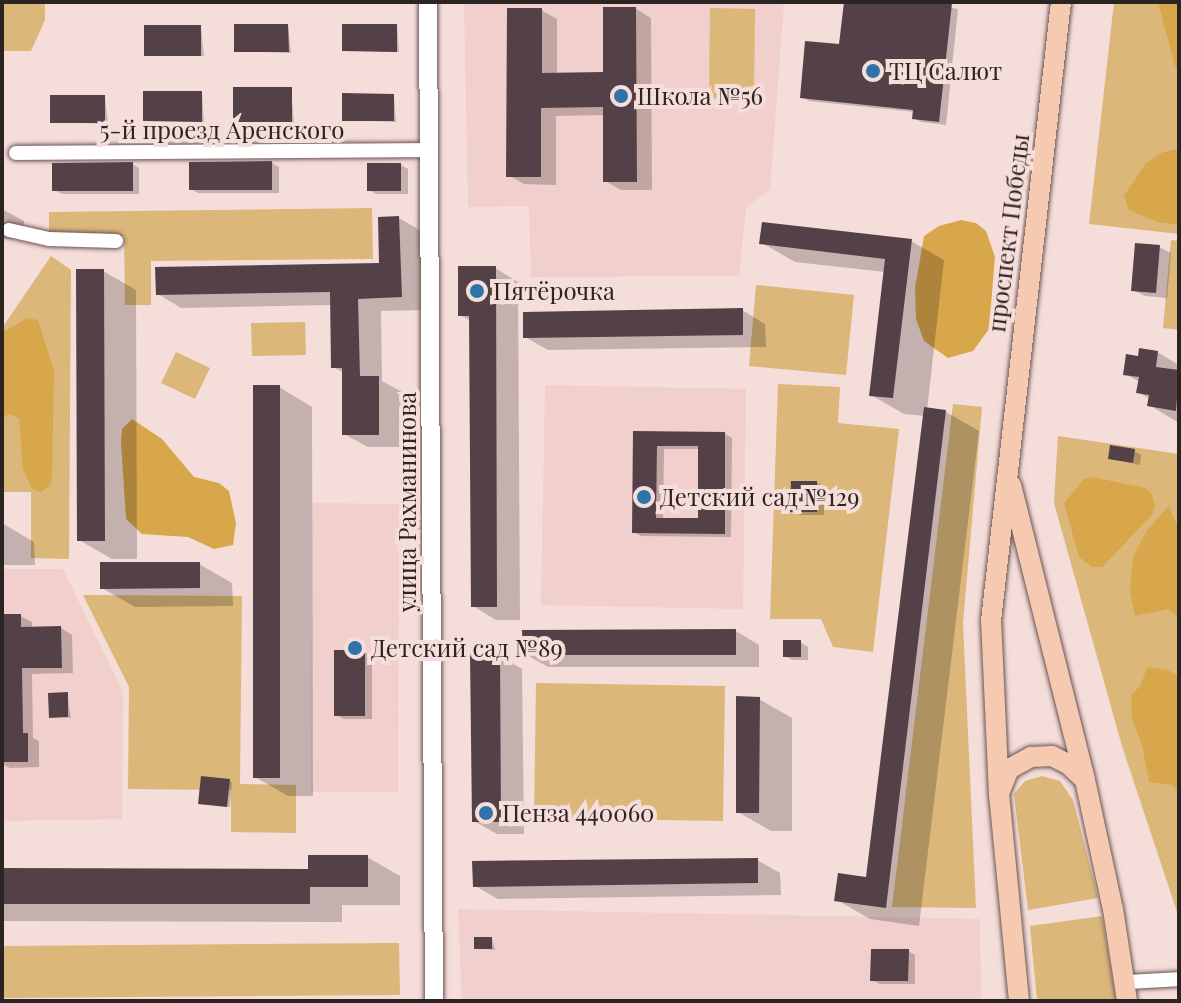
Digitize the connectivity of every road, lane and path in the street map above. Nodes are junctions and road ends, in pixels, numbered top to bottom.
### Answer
1 (428, 2) edge
2 (1061, 2) edge
3 (429, 150) junction
4 (16, 153) dead end
5 (9, 230) dead end
6 (116, 241) dead end
7 (1007, 470) junction
8 (1085, 780) junction
9 (999, 795) junction
10 (1179, 979) edge
11 (1126, 991) edge
12 (434, 1001) edge
13 (1019, 1001) edge

1 - 3 main road, улица Рахманинова
2 - 7 main road, проспект Победы
3 - 4 street, 5-й проезд Аренского
3 - 12 main road, улица Рахманинова
5 - 6 street
7 - 8 main road, проспект Победы
7 - 9 main road, проспект Победы
8 - 9 main road
8 - 11 main road, проспект Победы
9 - 13 main road, проспект Победы
10 - 11 street

